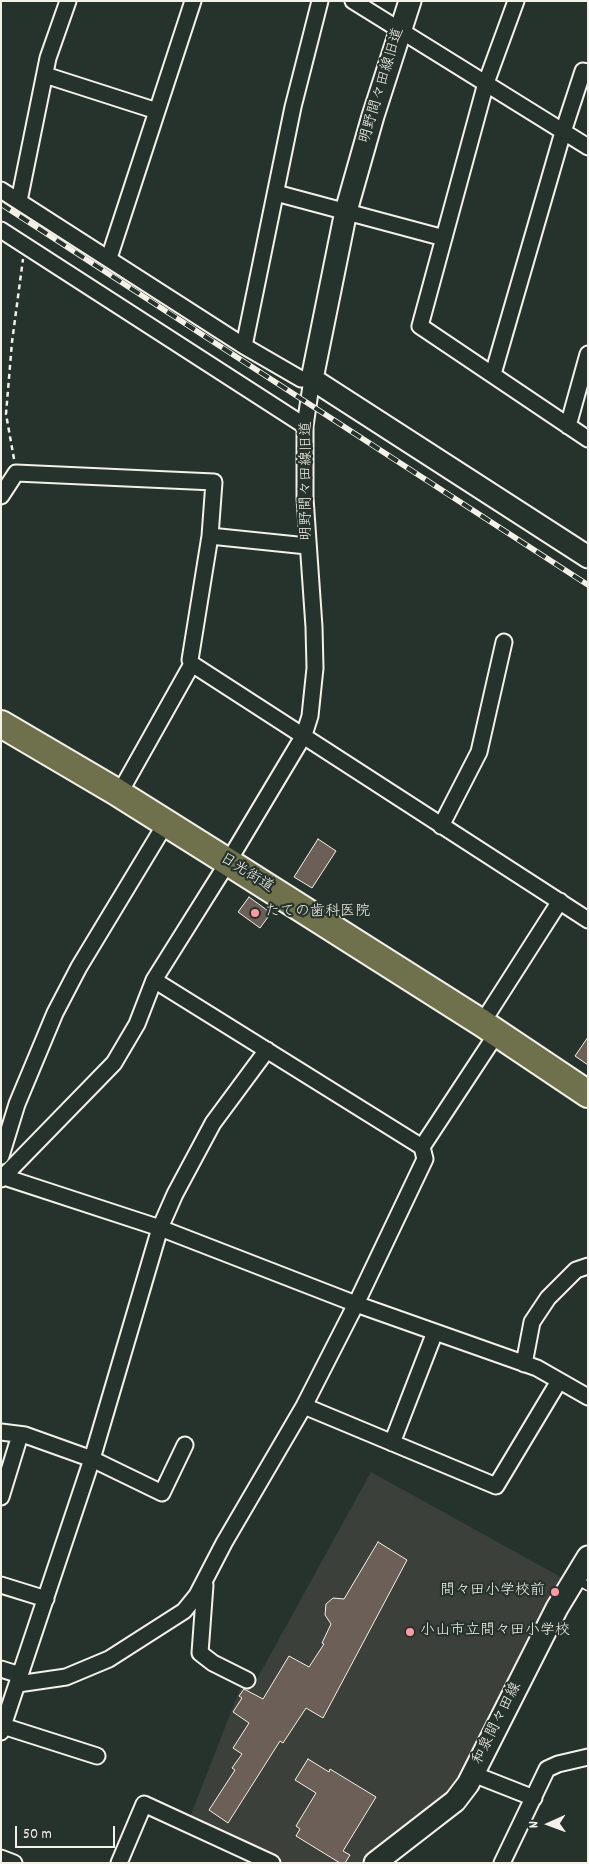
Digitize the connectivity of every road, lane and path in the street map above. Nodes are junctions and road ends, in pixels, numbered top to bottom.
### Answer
1 (68, 1) edge
2 (193, 1) edge
3 (320, 1) edge
4 (353, 1) edge
5 (410, 1) edge
6 (516, 1) edge
7 (400, 29) junction
8 (588, 72) edge
9 (45, 75) junction
10 (486, 83) junction
11 (157, 111) junction
12 (563, 132) junction
13 (588, 147) edge
14 (1, 190) edge
15 (276, 193) junction
16 (19, 201) junction
17 (346, 211) junction
18 (1, 230) edge
19 (444, 238) junction
20 (27, 247) junction
21 (109, 258) junction
22 (244, 346) junction
23 (588, 354) edge
24 (493, 374) junction
25 (312, 379) junction
26 (305, 426) junction
27 (568, 426) junction
28 (588, 439) edge
29 (6, 484) edge
30 (210, 536) junction
31 (307, 546) junction
32 (588, 557) edge
33 (504, 642) dead end
34 (192, 664) junction
35 (1, 724) edge
36 (304, 735) junction
37 (119, 794) junction
38 (166, 823) junction
39 (441, 826) junction
40 (228, 862) junction
41 (560, 901) junction
42 (585, 914) edge
43 (154, 980) junction
44 (490, 1028) junction
45 (267, 1050) junction
46 (588, 1094) edge
47 (422, 1147) junction
48 (1, 1156) edge
49 (2, 1177) edge
50 (160, 1228) junction
51 (588, 1266) edge
52 (356, 1304) junction
53 (435, 1332) junction
54 (524, 1364) junction
55 (559, 1381) junction
56 (588, 1396) edge
57 (304, 1406) junction
58 (1, 1432) edge
59 (20, 1434) junction
60 (392, 1443) junction
61 (186, 1445) dead end
62 (92, 1459) junction
63 (1, 1497) edge
64 (588, 1557) edge
65 (205, 1581) junction
66 (581, 1582) edge
67 (1, 1585) edge
68 (46, 1599) junction
69 (1, 1669) edge
70 (19, 1680) junction
71 (247, 1680) dead end
72 (2, 1729) edge
73 (97, 1756) dead end
74 (588, 1757) edge
75 (473, 1774) junction
76 (534, 1798) junction
77 (1, 1858) edge
78 (14, 1863) edge
79 (119, 1863) edge
80 (272, 1863) edge
81 (375, 1863) edge
82 (502, 1863) edge

1 - 9 street
2 - 11 street
3 - 15 street
4 - 7 street
5 - 7 street, 明野間々田線旧道
6 - 10 street
7 - 10 street
7 - 17 street, 明野間々田線旧道
8 - 12 street
9 - 11 street
9 - 16 street
10 - 12 street
10 - 19 street
11 - 21 street
12 - 13 street
12 - 24 street
14 - 16 street
15 - 17 street
15 - 22 street
16 - 21 street
17 - 19 street
17 - 25 street, 明野間々田線旧道
18 - 20 street
19 - 24 street
20 - 26 street
20 - 29 path
21 - 22 street
22 - 25 street
23 - 27 street
24 - 27 street
25 - 26 street, 明野間々田線旧道
25 - 32 street
26 - 31 street, 明野間々田線旧道
27 - 28 street
29 - 30 street
30 - 31 street
30 - 34 street
31 - 36 street, 明野間々田線旧道
33 - 39 street
34 - 36 street
34 - 37 street
35 - 37 highway, 日光街道
36 - 39 street
36 - 40 street, 明野間々田線旧道
37 - 38 highway, 日光街道
38 - 40 highway, 日光街道
38 - 48 street
39 - 41 street
40 - 43 street, 明野間々田線旧道
40 - 44 highway, 日光街道
41 - 42 street
41 - 44 street
43 - 45 street
43 - 49 street, 明野間々田線旧道
44 - 46 highway, 日光街道
44 - 47 street
45 - 47 street
45 - 50 street
47 - 52 street
49 - 50 street
50 - 52 street
50 - 62 street
51 - 54 street
52 - 53 street
52 - 57 street
53 - 54 street
53 - 60 street
54 - 55 street
55 - 56 street
55 - 60 street
57 - 60 street
57 - 65 street
58 - 59 street
59 - 62 street
59 - 63 street
61 - 62 street
62 - 68 street
64 - 66 street, 和泉間々田線
65 - 70 street
65 - 71 street
66 - 75 street, 和泉間々田線
67 - 68 street
68 - 70 street
69 - 70 street
70 - 72 street
72 - 73 street
74 - 76 street
75 - 76 street
75 - 81 street, 和泉間々田線
76 - 82 street
77 - 78 street
79 - 80 street

